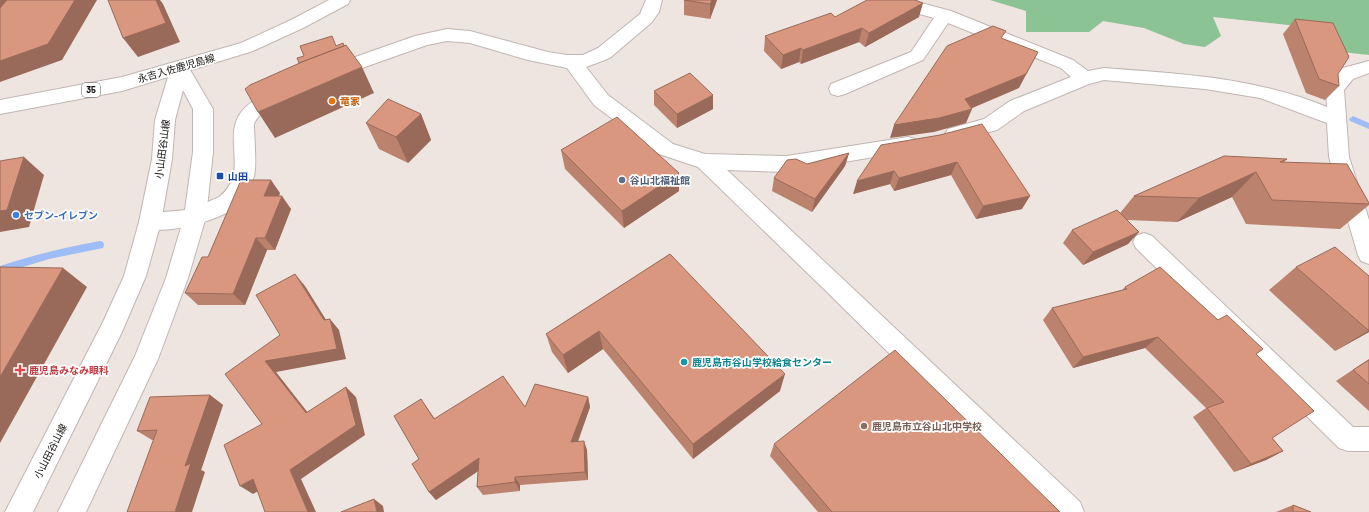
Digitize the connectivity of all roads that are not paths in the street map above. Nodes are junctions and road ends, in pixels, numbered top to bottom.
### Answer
1 (342, 0) edge
2 (654, 0) edge
3 (889, 0) edge
4 (945, 15) junction
5 (573, 62) junction
6 (1369, 67) edge
7 (180, 68) junction
8 (1085, 78) junction
9 (838, 88) dead end
10 (0, 107) edge
11 (1337, 119) junction
12 (705, 162) junction
13 (195, 218) junction
14 (150, 222) junction
15 (1144, 242) dead end
16 (1369, 255) edge
17 (1369, 439) edge
18 (19, 512) edge
19 (72, 512) edge
20 (1070, 512) edge

1 - 7 street, 永吉入佐鹿児島線 / 35
2 - 5 street
3 - 4 street
4 - 8 street
4 - 9 street
5 - 12 street
5 - 13 street
6 - 11 street
7 - 10 street, 永吉入佐鹿児島線 / 35
7 - 13 street
7 - 14 street, 小山田谷山線
8 - 11 street
8 - 12 street
11 - 16 street
12 - 20 street
13 - 14 street
13 - 19 street
14 - 18 street, 小山田谷山線
15 - 17 street

